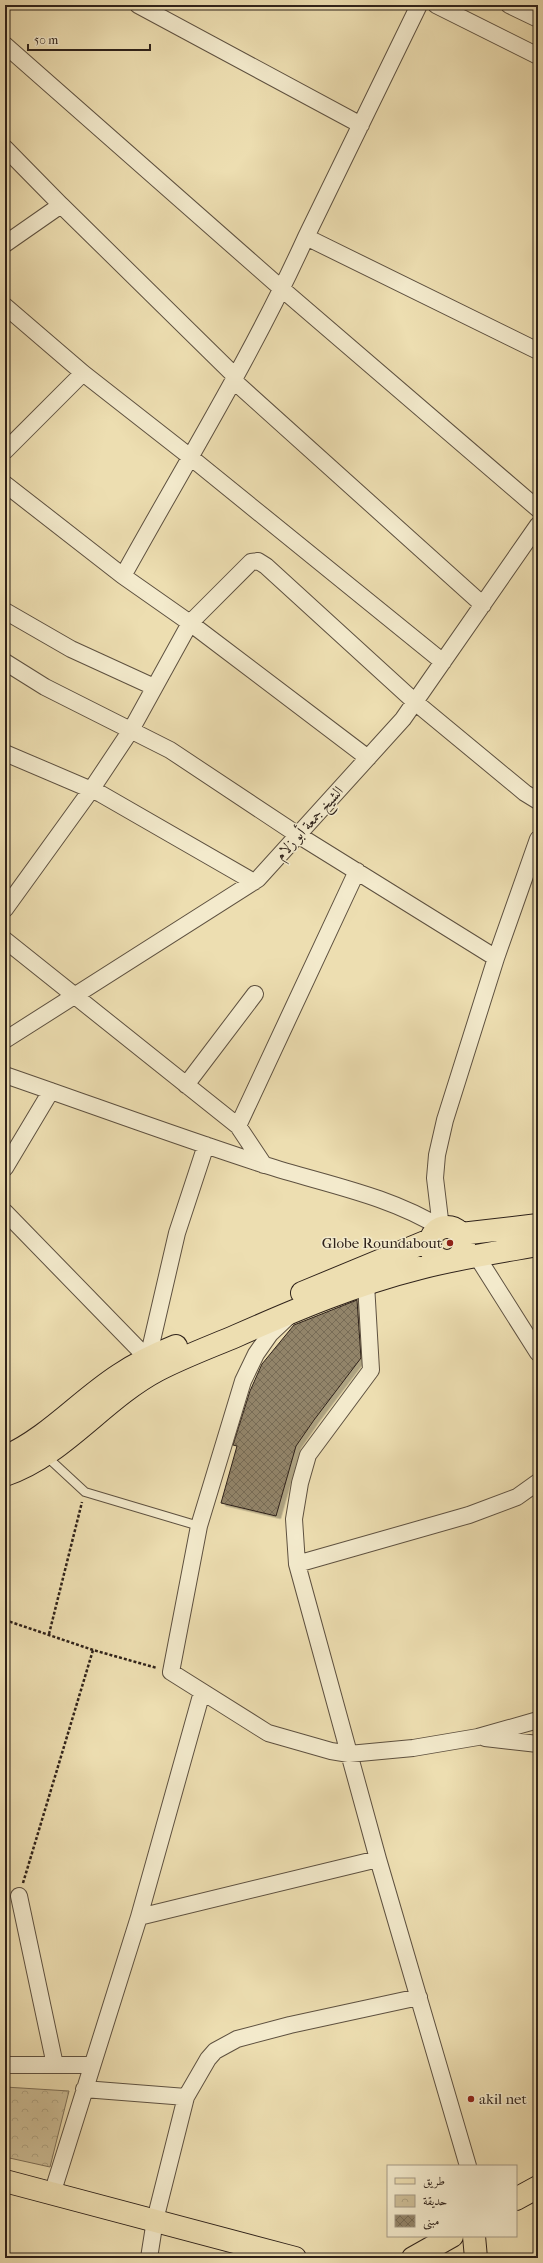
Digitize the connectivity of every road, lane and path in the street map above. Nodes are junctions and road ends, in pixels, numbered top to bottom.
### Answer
1 (138, 5) edge
2 (419, 5) edge
3 (436, 5) edge
4 (508, 5) edge
5 (538, 20) edge
6 (5, 45) edge
7 (538, 56) edge
8 (361, 125) junction
9 (5, 148) edge
10 (61, 205) junction
11 (306, 237) junction
12 (5, 244) edge
13 (282, 289) junction
14 (5, 306) edge
15 (538, 351) edge
16 (83, 373) junction
17 (234, 378) junction
18 (5, 451) edge
19 (190, 456) junction
20 (5, 484) edge
21 (538, 509) edge
22 (538, 525) edge
23 (123, 576) junction
24 (483, 604) junction
25 (5, 611) edge
26 (190, 623) junction
27 (5, 662) edge
28 (443, 662) junction
29 (154, 687) junction
30 (415, 702) junction
31 (131, 730) junction
32 (5, 753) edge
33 (368, 758) junction
34 (91, 790) junction
35 (538, 801) edge
36 (298, 835) junction
37 (538, 839) edge
38 (357, 871) junction
39 (254, 882) junction
40 (5, 909) edge
41 (5, 940) edge
42 (496, 958) junction
43 (255, 994) dead end
44 (74, 996) junction
45 (5, 1040) edge
46 (5, 1075) edge
47 (186, 1085) junction
48 (51, 1091) junction
49 (238, 1126) junction
50 (206, 1145) junction
51 (264, 1165) junction
52 (5, 1168) edge
53 (5, 1212) edge
54 (538, 1225) edge
55 (435, 1234) junction
56 (461, 1234) junction
57 (538, 1245) edge
58 (476, 1255) junction
59 (451, 1261) junction
60 (366, 1284) junction
61 (295, 1310) junction
62 (538, 1353) edge
63 (153, 1364) junction
64 (45, 1455) junction
65 (5, 1457) edge
66 (5, 1475) edge
67 (538, 1483) edge
68 (85, 1492) junction
69 (199, 1526) junction
70 (297, 1564) junction
71 (5, 1620) edge
72 (49, 1634) junction
73 (93, 1650) junction
74 (170, 1672) junction
75 (202, 1692) junction
76 (538, 1720) edge
77 (478, 1737) junction
78 (538, 1744) edge
79 (349, 1754) junction
80 (378, 1859) junction
81 (18, 1896) joint
82 (139, 1917) junction
83 (419, 1997) junction
84 (5, 2065) edge
85 (55, 2065) junction
86 (92, 2065) junction
87 (84, 2089) junction
88 (186, 2097) junction
89 (468, 2165) edge
90 (5, 2181) edge
91 (538, 2187) edge
92 (52, 2194) junction
93 (517, 2198) edge
94 (155, 2220) junction
95 (450, 2237) edge
96 (474, 2237) edge
97 (149, 2258) edge
98 (295, 2258) edge
99 (413, 2258) edge
100 (476, 2258) edge

1 - 8 street
2 - 8 street
3 - 7 street
4 - 5 street
6 - 13 street
8 - 11 street
9 - 10 street
10 - 12 street
10 - 17 street
11 - 13 street
11 - 15 street
13 - 17 street
13 - 21 street
14 - 16 street
16 - 18 street
16 - 19 street
17 - 19 street
17 - 24 street
19 - 23 street
19 - 28 street
20 - 23 street
22 - 24 street, الشيخ جمعة أبو زلام
23 - 26 street
24 - 28 street, الشيخ جمعة أبو زلام
25 - 29 street
26 - 29 street
26 - 30 street
26 - 33 street
27 - 31 street
28 - 30 street, الشيخ جمعة أبو زلام
29 - 31 street
30 - 33 street, الشيخ جمعة أبو زلام
30 - 35 street
31 - 34 street
31 - 36 street
32 - 34 street
33 - 36 street, الشيخ جمعة أبو زلام
34 - 39 street
34 - 40 street
36 - 38 street
36 - 39 street, الشيخ جمعة أبو زلام
37 - 42 street
38 - 42 street
38 - 49 street
39 - 44 street, الشيخ جمعة أبو زلام
41 - 44 street
42 - 55 street
43 - 47 street
44 - 45 street, الشيخ جمعة أبو زلام
44 - 47 street
46 - 48 street
47 - 49 street
48 - 50 street
48 - 52 street
49 - 51 street
50 - 51 street
50 - 63 street
51 - 55 street
53 - 63 street
54 - 56 main road
55 - 56 main road
55 - 59 main road
55 - 63 main road
56 - 59 main road
57 - 58 main road
58 - 59 main road
58 - 62 street
59 - 60 main road
60 - 61 main road
60 - 70 street
61 - 63 main road
61 - 69 street
63 - 64 main road
63 - 65 main road
64 - 66 main road
64 - 68 lane
67 - 70 street
68 - 69 lane
68 - 72 path
69 - 74 street
70 - 79 street
71 - 72 path
72 - 73 path
73 - 74 path
73 - 81 path
74 - 75 street
75 - 79 street
75 - 82 street
76 - 77 street
77 - 78 street
77 - 79 street
79 - 80 street
80 - 82 street
80 - 83 street
81 - 85 street
82 - 86 street
83 - 88 street
83 - 89 street
84 - 85 street
85 - 86 street
86 - 87 street
87 - 88 street
87 - 92 street
88 - 94 street
90 - 92 main road
91 - 93 main road
92 - 94 main road
94 - 97 street
94 - 98 main road
95 - 99 main road
96 - 100 main road

